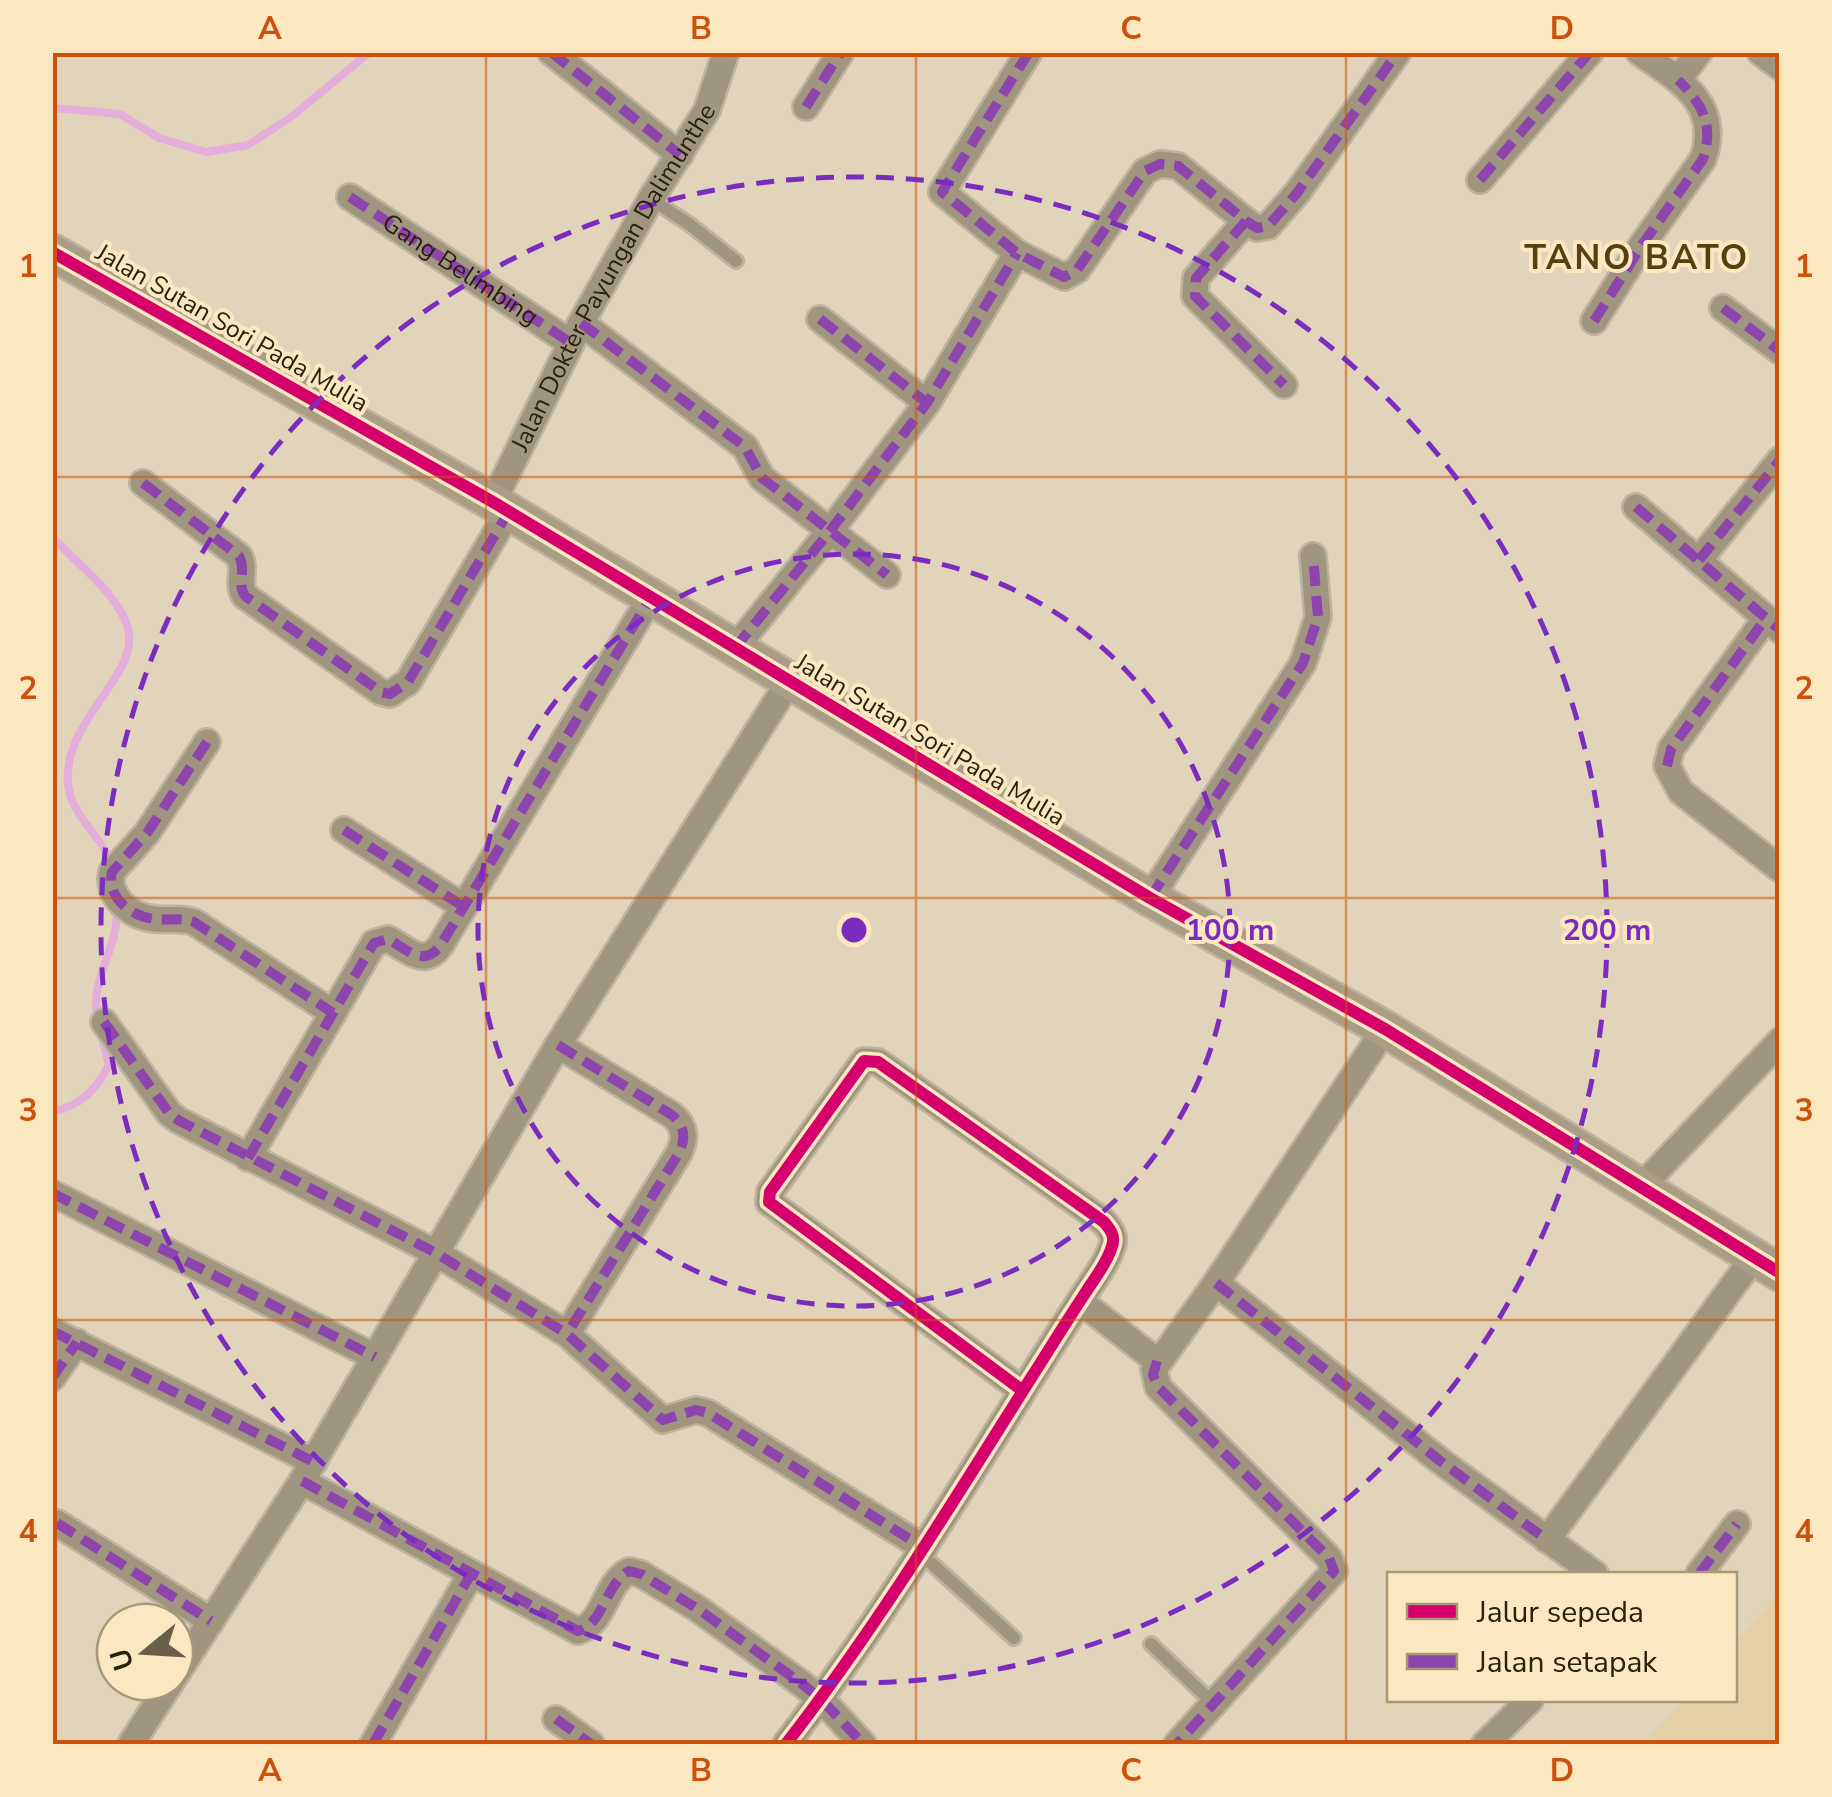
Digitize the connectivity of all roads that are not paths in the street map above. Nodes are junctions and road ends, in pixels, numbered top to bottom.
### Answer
1 (551, 52) edge
2 (726, 52) edge
3 (841, 52) edge
4 (1029, 52) edge
5 (1398, 52) edge
6 (1590, 52) edge
7 (1639, 52) edge
8 (1699, 52) edge
9 (1760, 52) edge
10 (1780, 67) edge
11 (1678, 80) junction
12 (806, 107) dead end
13 (680, 154) junction
14 (1480, 180) dead end
15 (350, 196) dead end
16 (651, 199) junction
17 (1246, 222) junction
18 (52, 252) edge
19 (1017, 253) junction
20 (736, 261) dead end
21 (1724, 308) dead end
22 (820, 320) dead end
23 (1594, 321) dead end
24 (576, 333) junction
25 (1780, 351) edge
26 (1284, 385) dead end
27 (926, 403) junction
28 (1780, 460) edge
29 (143, 483) dead end
30 (501, 507) junction
31 (1636, 507) dead end
32 (830, 531) junction
33 (1313, 556) dead end
34 (1698, 560) junction
35 (887, 575) dead end
36 (652, 597) junction
37 (1773, 624) edge
38 (735, 648) junction
39 (789, 682) junction
40 (207, 742) dead end
41 (344, 830) dead end
42 (1780, 869) edge
43 (1150, 898) junction
44 (464, 908) junction
45 (333, 1013) junction
46 (104, 1022) dead end
47 (1386, 1029) junction
48 (1780, 1041) edge
49 (558, 1045) junction
50 (248, 1158) junction
51 (1640, 1188) junction
52 (52, 1193) edge
53 (436, 1253) junction
54 (1767, 1265) edge
55 (1216, 1282) junction
56 (1080, 1301) junction
57 (52, 1331) edge
58 (567, 1334) junction
59 (77, 1342) junction
60 (375, 1357) junction
61 (1157, 1362) junction
62 (52, 1378) edge
63 (1023, 1391) junction
64 (308, 1471) junction
65 (56, 1523) dead end
66 (1737, 1524) dead end
67 (1547, 1540) junction
68 (922, 1550) junction
69 (1593, 1572) edge
70 (1701, 1572) edge
71 (472, 1574) junction
72 (211, 1621) junction
73 (1014, 1638) dead end
74 (1151, 1644) dead end
75 (195, 1645) edge
76 (821, 1699) junction
77 (158, 1702) edge
78 (1528, 1702) edge
79 (1213, 1703) junction
80 (556, 1719) dead end
81 (130, 1744) edge
82 (373, 1744) edge
83 (590, 1744) edge
84 (786, 1744) edge
85 (863, 1744) edge
86 (1177, 1744) edge
87 (1486, 1744) edge

1 - 13 street
2 - 13 street, Jalan Dokter Payungan Dalimunthe
3 - 12 street
4 - 19 street
5 - 17 street
6 - 14 street
7 - 11 street
8 - 11 street
9 - 10 street
11 - 23 street
13 - 16 street, Jalan Dokter Payungan Dalimunthe
15 - 24 street, Gang Belimbing
16 - 20 lane
16 - 24 street, Jalan Dokter Payungan Dalimunthe
17 - 19 street
17 - 26 street
18 - 30 street, Jalan Sutan Sori Pada Mulia
19 - 27 street
21 - 25 street
22 - 27 street
24 - 30 street, Jalan Dokter Payungan Dalimunthe
24 - 32 street, Gang Belimbing
27 - 32 street
28 - 34 street
29 - 30 street, Jalan Dokter Payungan Dalimunthe
30 - 36 street, Jalan Sutan Sori Pada Mulia
31 - 34 street
32 - 35 street, Gang Belimbing
32 - 38 street
33 - 43 street
34 - 37 street
36 - 38 street, Jalan Sutan Sori Pada Mulia
36 - 44 street
37 - 42 street
38 - 39 street, Jalan Sutan Sori Pada Mulia
39 - 43 street, Jalan Sutan Sori Pada Mulia
39 - 49 street
40 - 45 street
41 - 44 street
43 - 47 street, Jalan Sutan Sori Pada Mulia
44 - 45 street
45 - 50 street
46 - 50 street
47 - 51 street, Jalan Sutan Sori Pada Mulia
47 - 55 street
48 - 51 street
49 - 53 street
49 - 58 street
50 - 53 street
51 - 54 street, Jalan Sutan Sori Pada Mulia
52 - 60 street
53 - 58 street
53 - 60 street
54 - 67 street
55 - 61 street
55 - 67 street
56 - 61 street
56 - 63 street
56 - 63 street
57 - 59 street
58 - 68 street
59 - 62 street
59 - 64 street
60 - 64 street
61 - 79 street
63 - 68 street
64 - 71 street
64 - 72 street
65 - 72 street
66 - 70 street
67 - 69 street
68 - 73 lane
68 - 76 street
71 - 76 street
71 - 82 street
72 - 75 street
74 - 79 lane
76 - 84 street
76 - 85 street
77 - 81 street
78 - 87 street
79 - 86 street
80 - 83 street

